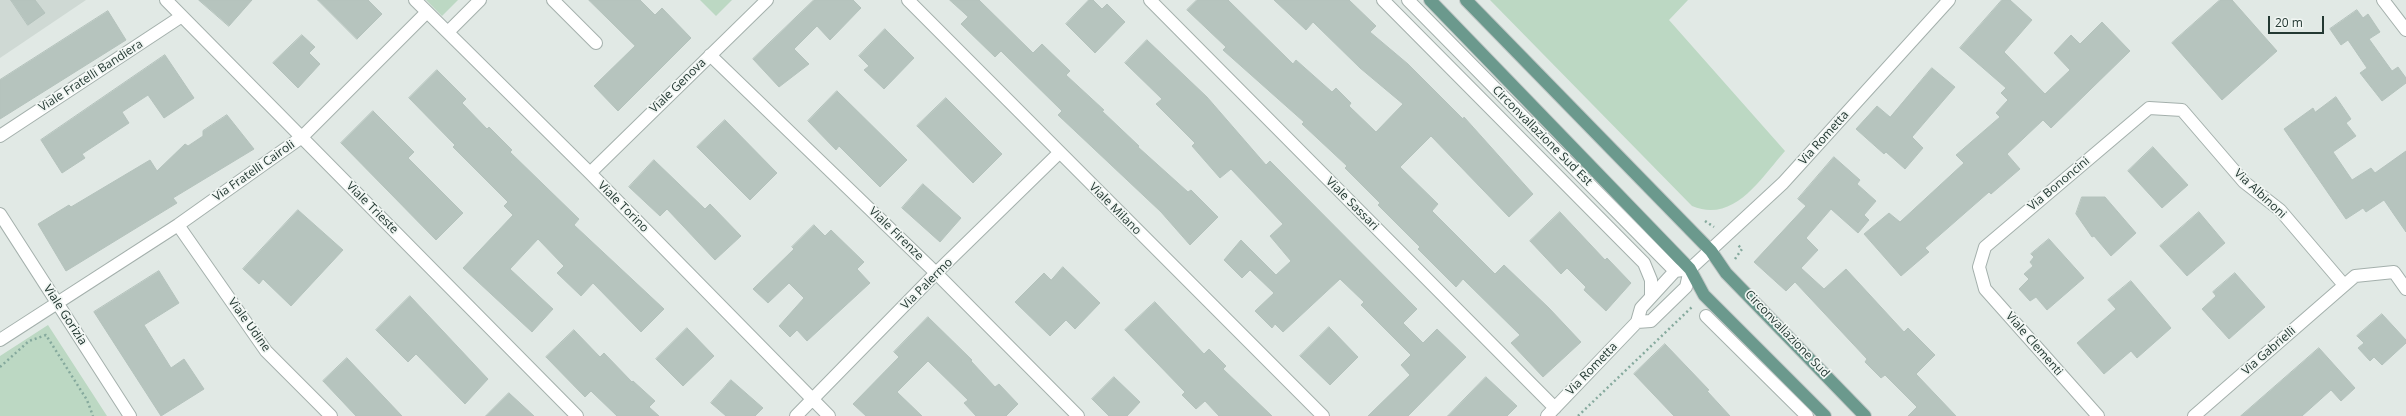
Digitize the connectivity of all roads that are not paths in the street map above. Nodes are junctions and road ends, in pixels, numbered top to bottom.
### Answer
1 (166, 0) edge
2 (415, 0) edge
3 (480, 0) edge
4 (553, 0) edge
5 (767, 0) edge
6 (908, 0) edge
7 (1150, 0) edge
8 (1383, 0) edge
9 (1408, 0) edge
10 (1430, 0) edge
11 (1466, 0) edge
12 (1950, 0) edge
13 (2383, 0) edge
14 (427, 12) junction
15 (182, 16) junction
16 (2406, 30) edge
17 (448, 32) junction
18 (596, 43) dead end
19 (710, 55) junction
20 (2149, 108) joint
21 (0, 136) edge
22 (302, 137) junction
23 (1059, 153) junction
24 (590, 173) junction
25 (0, 214) edge
26 (178, 225) junction
27 (1711, 251) junction
28 (1979, 267) joint
29 (1690, 269) junction
30 (1675, 271) junction
31 (936, 273) junction
32 (2344, 285) junction
33 (2406, 289) edge
34 (1651, 297) junction
35 (58, 302) junction
36 (1706, 316) dead end
37 (1637, 322) junction
38 (0, 340) edge
39 (813, 399) junction
40 (1551, 412) edge
41 (128, 413) edge
42 (331, 416) edge
43 (577, 416) edge
44 (796, 416) edge
45 (830, 416) edge
46 (1078, 416) edge
47 (1323, 416) edge
48 (1807, 416) edge
49 (1825, 416) edge
50 (1865, 416) edge
51 (2098, 416) edge
52 (2194, 416) edge

1 - 15 street, Viale Trieste
2 - 14 street, Viale Torino
3 - 17 street
4 - 18 street
5 - 19 street, Viale Genova
6 - 23 street, Viale Milano
7 - 40 street, Viale Sassari
8 - 34 street
9 - 30 street, Circonvallazione Sud Est
10 - 29 main road, Circonvallazione Sud Est
11 - 27 main road
12 - 27 street, Via Rometta
13 - 16 street
14 - 17 street, Viale Torino
14 - 22 street, Via Fratelli Cairoli
15 - 21 street, Viale Fratelli Bandiera
15 - 22 street, Viale Trieste
17 - 24 street, Viale Torino
19 - 24 street, Viale Genova
19 - 31 street, Viale Firenze
20 - 28 street, Via Bononcini
20 - 32 street, Via Albinoni
22 - 26 street, Via Fratelli Cairoli
22 - 43 street, Viale Trieste
23 - 31 street, Via Palermo
23 - 47 street, Viale Milano
24 - 39 street, Viale Torino
25 - 35 street, Viale Gorizia
26 - 35 street, Via Fratelli Cairoli
26 - 42 street, Viale Udine
27 - 29 street, Via Rometta
27 - 50 main road, Circonvallazione Sud
28 - 51 street, Viale Clementi
29 - 30 street
29 - 37 street
29 - 49 main road
30 - 34 street, Via Rometta
31 - 39 street, Via Palermo
31 - 46 street, Viale Firenze
32 - 33 street, Via Gabrielli
32 - 52 street, Via Gabrielli
34 - 37 street, Via Rometta
35 - 38 street, Via Fratelli Cairoli
35 - 41 street, Viale Gorizia
36 - 48 street
37 - 40 street, Via Rometta
39 - 44 street, Via Palermo
39 - 45 street, Viale Torino

